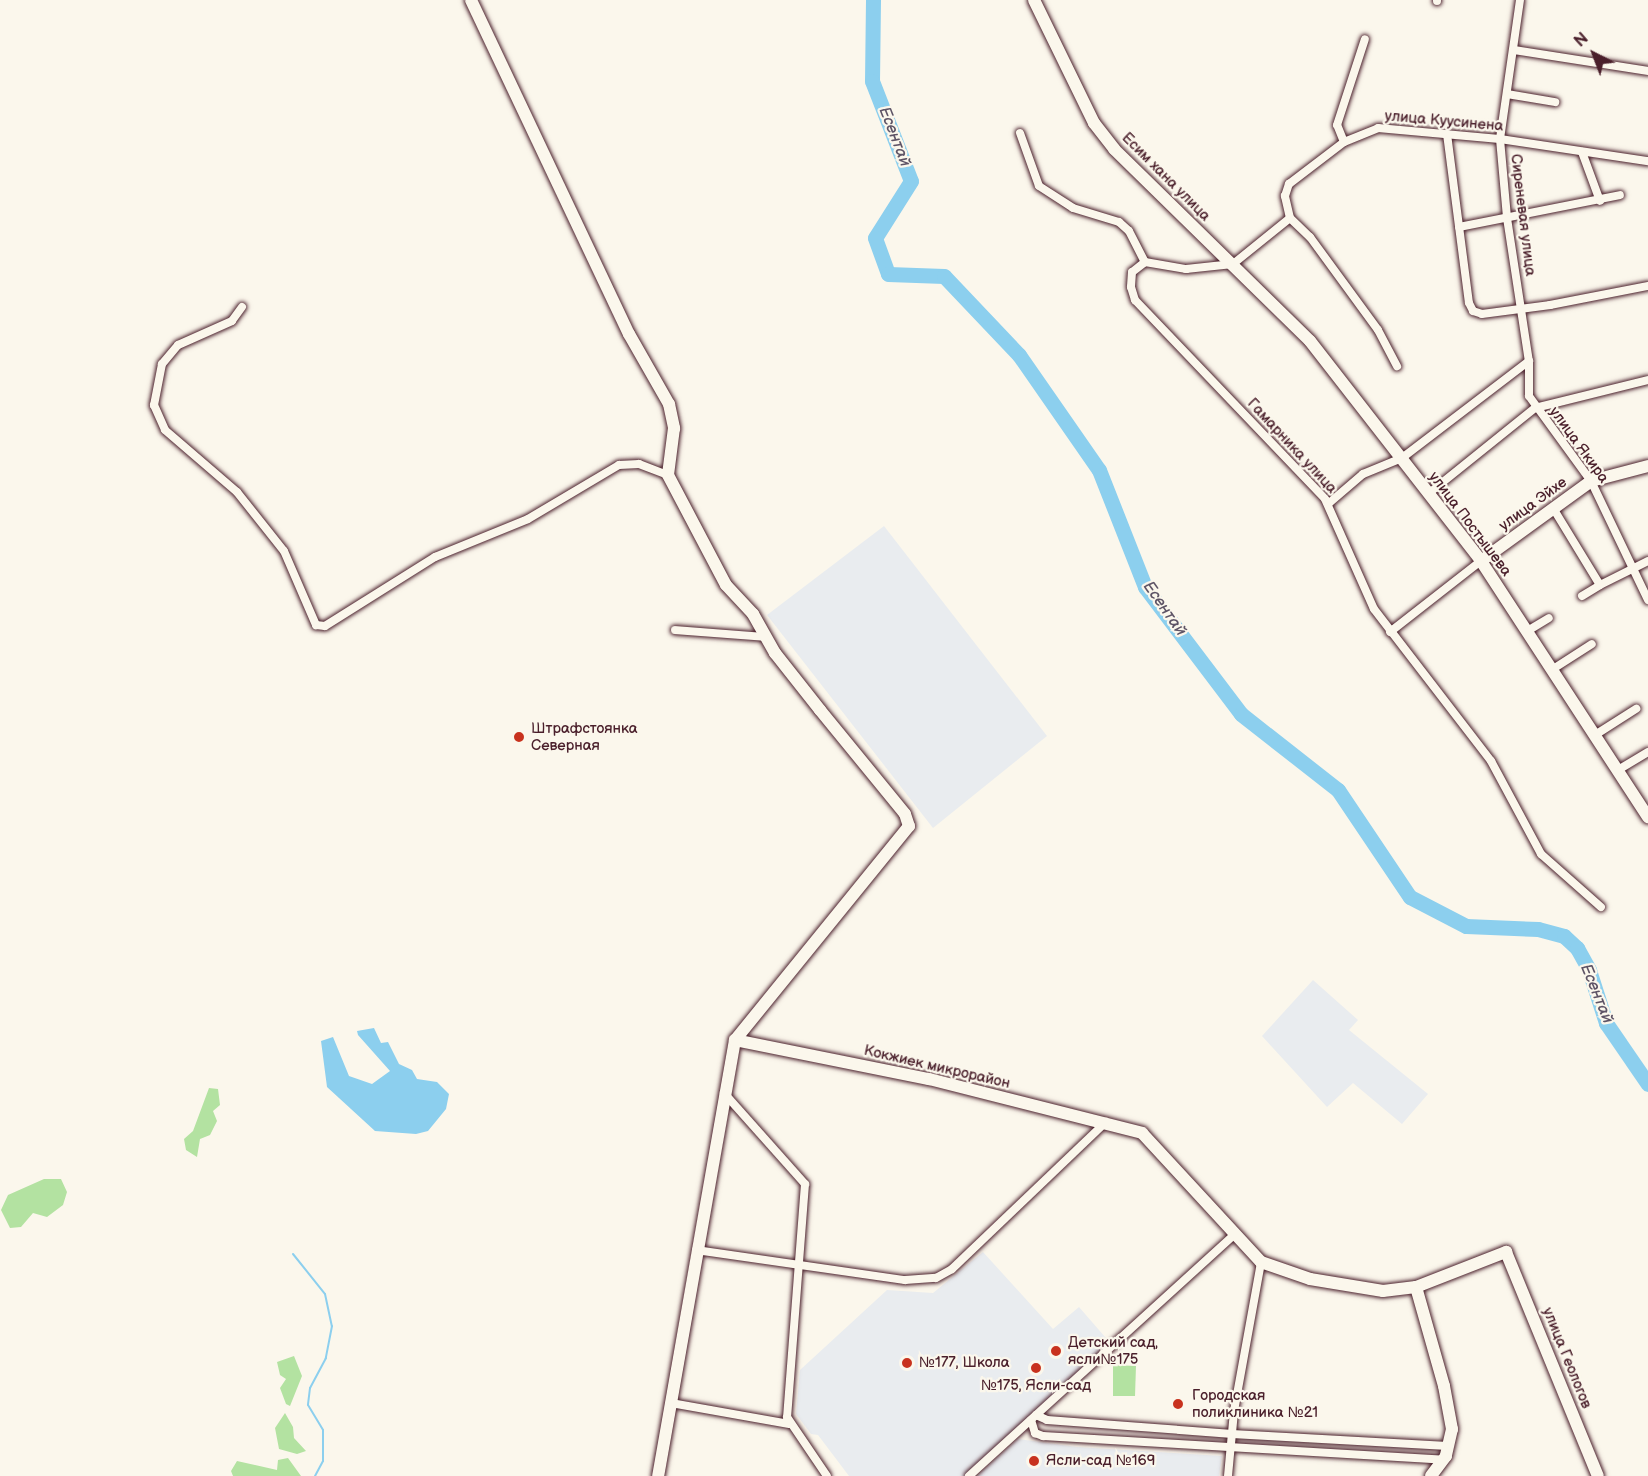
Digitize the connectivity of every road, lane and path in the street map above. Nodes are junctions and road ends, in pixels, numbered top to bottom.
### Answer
1 (471, 0) edge
2 (1034, 0) edge
3 (1520, 0) edge
4 (1365, 39) dead end
5 (1514, 50) junction
6 (1648, 71) edge
7 (1507, 94) junction
8 (1555, 102) dead end
9 (1020, 133) dead end
10 (1447, 134) junction
11 (1500, 139) junction
12 (1344, 142) junction
13 (1582, 152) junction
14 (1648, 161) edge
15 (1620, 195) dead end
16 (1599, 201) junction
17 (1290, 218) junction
18 (1507, 218) junction
19 (1459, 227) junction
20 (1145, 262) junction
21 (1236, 267) junction
22 (1648, 286) edge
23 (242, 307) dead end
24 (1522, 308) junction
25 (1529, 361) junction
26 (1397, 366) dead end
27 (1648, 380) edge
28 (1534, 406) junction
29 (1402, 458) junction
30 (1648, 466) edge
31 (668, 475) junction
32 (1592, 481) junction
33 (1428, 494) junction
34 (1328, 504) junction
35 (1553, 508) junction
36 (1481, 561) junction
37 (1648, 561) edge
38 (1634, 567) junction
39 (1600, 585) junction
40 (1582, 596) dead end
41 (1648, 600) edge
42 (1549, 618) dead end
43 (675, 630) dead end
44 (1529, 630) junction
45 (1390, 633) junction
46 (767, 637) junction
47 (1592, 644) dead end
48 (1553, 669) junction
49 (1636, 709) dead end
50 (1596, 735) junction
51 (1648, 752) edge
52 (1618, 770) junction
53 (1646, 811) edge
54 (1601, 907) dead end
55 (735, 1040) junction
56 (724, 1092) junction
57 (1106, 1122) junction
58 (1235, 1234) junction
59 (696, 1250) junction
60 (1506, 1252) joint
61 (1261, 1262) junction
62 (800, 1265) junction
63 (1416, 1287) junction
64 (671, 1403) junction
65 (1033, 1417) junction
66 (789, 1424) junction
67 (1232, 1434) junction
68 (1448, 1446) junction
69 (1230, 1449) junction
70 (1444, 1460) junction
71 (658, 1476) edge
72 (827, 1476) edge
73 (969, 1476) edge
74 (1228, 1476) edge
75 (1431, 1476) edge
76 (1598, 1476) edge

1 - 31 street
2 - 21 street, Есим хана улица
3 - 5 street, Сиреневая улица
4 - 12 street
5 - 6 street
5 - 7 street, Сиреневая улица
7 - 8 street
7 - 11 street, Сиреневая улица
9 - 20 street
10 - 11 street, улица Куусинена
10 - 12 street, улица Куусинена
10 - 19 street
11 - 13 street, улица Куусинена
11 - 18 street, Сиреневая улица
12 - 17 street, улица Куусинена
13 - 14 street, улица Куусинена
13 - 16 street
15 - 16 street
16 - 18 street
17 - 21 street
17 - 26 street
18 - 19 street
18 - 24 street, Сиреневая улица
19 - 24 street
20 - 21 street
20 - 34 street, Гамарника улица
21 - 29 street, улица Постышева
22 - 24 street
23 - 31 street
24 - 25 street, Сиреневая улица
25 - 28 street, Сиреневая улица
25 - 29 street
27 - 28 street
28 - 32 street, улица Якира
28 - 33 street
29 - 33 street, улица Постышева
29 - 34 street
30 - 32 street, улица Эйхе
31 - 46 street
32 - 35 street, улица Эйхе
32 - 38 street, улица Якира
33 - 36 street, улица Постышева
34 - 45 street, Гамарника улица
35 - 36 street, улица Эйхе
35 - 39 street
36 - 44 street, улица Постышева
36 - 45 street, улица Эйхе
37 - 38 street
38 - 39 street
38 - 41 street, улица Якира
39 - 40 street
42 - 44 street
43 - 46 street
44 - 48 street, улица Постышева
45 - 54 street, Гамарника улица
46 - 55 street
47 - 48 street
48 - 50 street, улица Постышева
49 - 50 street
50 - 52 street, улица Постышева
51 - 52 street
52 - 53 street, улица Постышева
55 - 56 street
55 - 57 street, Кокжиек микрорайон
56 - 59 street
56 - 62 street
57 - 58 street, Кокжиек микрорайон
57 - 62 street
58 - 61 street, Кокжиек микрорайон
58 - 65 street
59 - 62 street
59 - 64 street
60 - 63 street, Кокжиек микрорайон
60 - 76 street, улица Геологов
61 - 63 street, Кокжиек микрорайон
61 - 67 street
62 - 66 street
63 - 68 street
64 - 66 street
64 - 71 street
65 - 67 street
65 - 69 street
65 - 73 street
66 - 72 street
67 - 68 street
67 - 69 street
68 - 70 street
69 - 70 street
69 - 74 street
70 - 75 street

